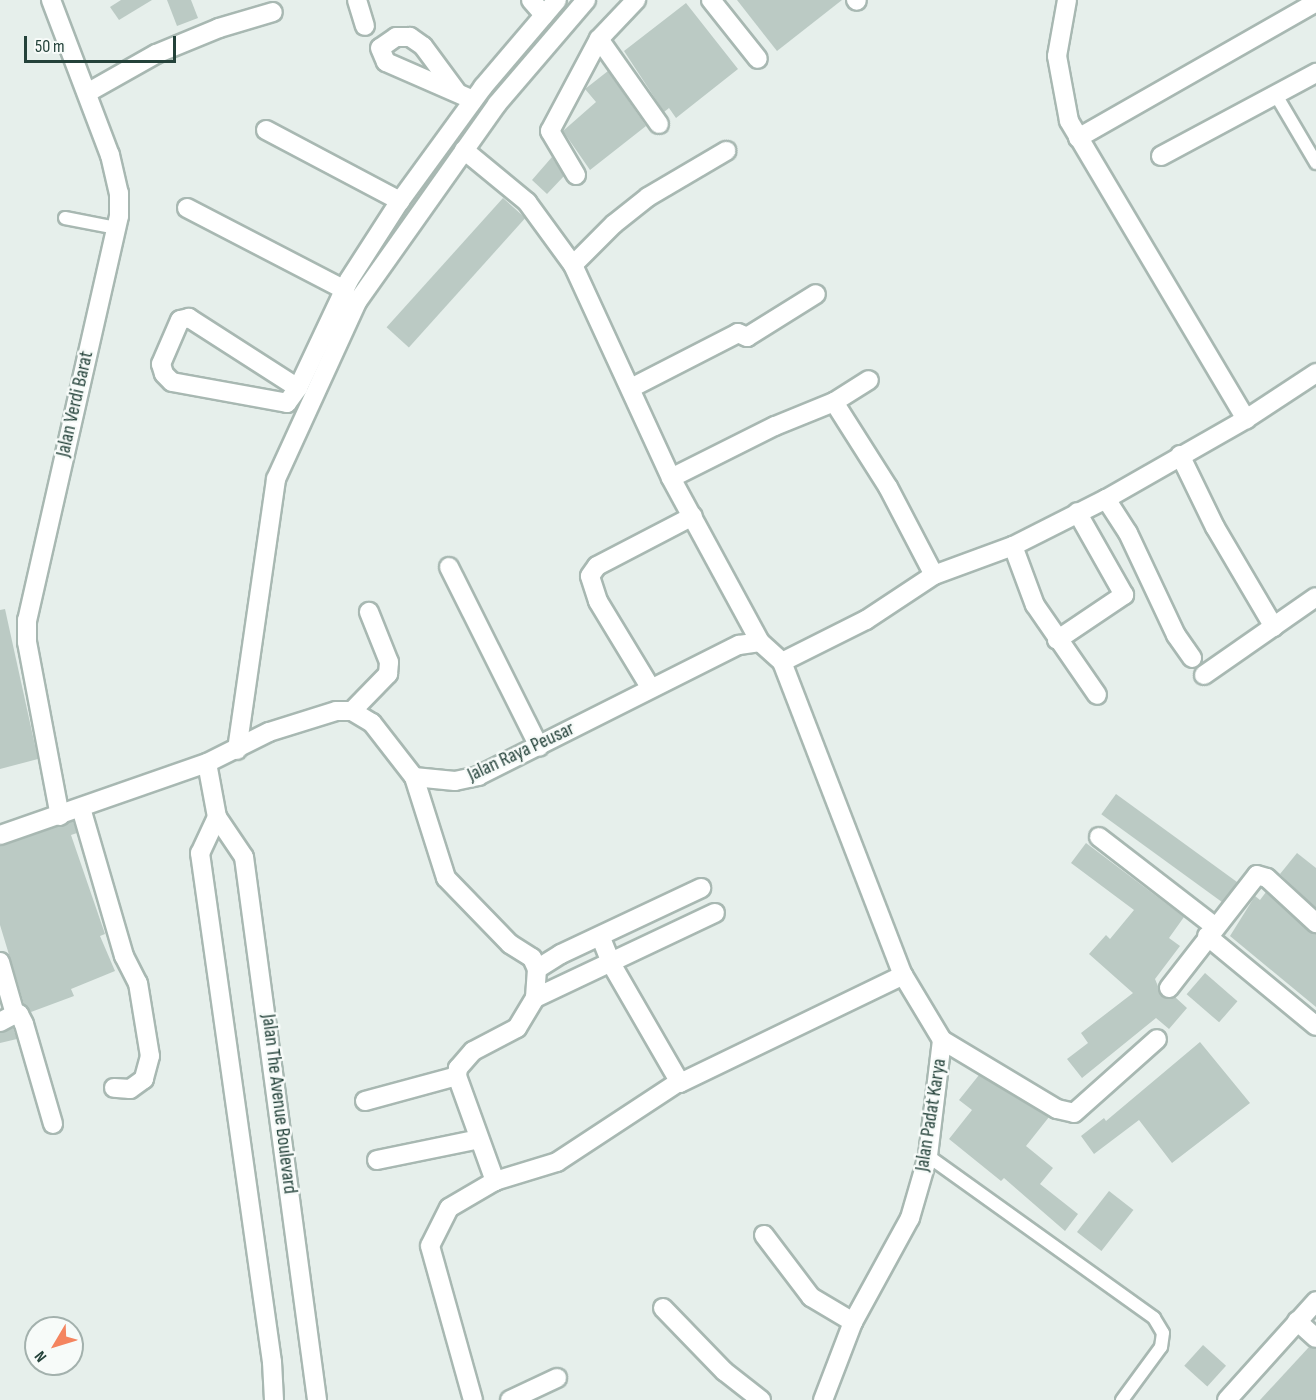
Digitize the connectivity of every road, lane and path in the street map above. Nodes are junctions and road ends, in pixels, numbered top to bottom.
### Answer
1 (51, 0) edge
2 (357, 0) edge
3 (531, 0) edge
4 (557, 0) edge
5 (586, 0) edge
6 (636, 0) edge
7 (711, 0) edge
8 (1067, 0) edge
9 (1316, 2) edge
10 (273, 12) dead end
11 (544, 15) junction
12 (365, 26) dead end
13 (599, 39) junction
14 (758, 59) dead end
15 (1316, 73) edge
16 (87, 93) junction
17 (1276, 95) junction
18 (659, 124) dead end
19 (266, 130) dead end
20 (1078, 138) junction
21 (464, 150) junction
22 (726, 151) dead end
23 (1161, 156) dead end
24 (1316, 163) edge
25 (576, 175) dead end
26 (400, 201) junction
27 (187, 208) dead end
28 (65, 218) dead end
29 (117, 228) junction
30 (573, 265) junction
31 (345, 290) junction
32 (816, 294) dead end
33 (1316, 373) edge
34 (869, 380) dead end
35 (298, 388) junction
36 (632, 388) junction
37 (834, 402) junction
38 (1246, 419) junction
39 (1180, 455) junction
40 (671, 478) junction
41 (1106, 499) junction
42 (1077, 512) junction
43 (693, 516) junction
44 (1013, 546) junction
45 (449, 567) dead end
46 (934, 575) junction
47 (1316, 597) edge
48 (369, 612) dead end
49 (1274, 627) junction
50 (1057, 640) junction
51 (760, 642) junction
52 (1192, 658) dead end
53 (782, 662) junction
54 (1204, 675) dead end
55 (650, 687) junction
56 (1097, 695) dead end
57 (352, 711) junction
58 (539, 747) junction
59 (237, 750) junction
60 (207, 763) junction
61 (414, 777) junction
62 (81, 808) junction
63 (60, 816) junction
64 (217, 817) junction
65 (0, 835) edge
66 (1098, 837) dead end
67 (701, 888) dead end
68 (680, 898) junction
69 (715, 914) dead end
70 (1316, 923) edge
71 (696, 924) junction
72 (1210, 931) junction
73 (601, 938) junction
74 (0, 962) edge
75 (612, 965) junction
76 (537, 969) junction
77 (903, 975) junction
78 (1168, 988) dead end
79 (535, 998) junction
80 (8, 1018) edge
81 (1316, 1026) edge
82 (1157, 1039) dead end
83 (942, 1040) junction
84 (457, 1076) junction
85 (679, 1082) junction
86 (114, 1088) dead end
87 (365, 1101) dead end
88 (53, 1124) dead end
89 (479, 1139) junction
90 (928, 1156) junction
91 (377, 1160) dead end
92 (495, 1181) junction
93 (764, 1235) dead end
94 (1316, 1301) edge
95 (663, 1308) dead end
96 (1297, 1321) junction
97 (853, 1322) junction
98 (1316, 1338) edge
99 (557, 1378) dead end
100 (274, 1400) edge
101 (317, 1400) edge
102 (473, 1400) edge
103 (510, 1400) edge
104 (761, 1400) edge
105 (824, 1400) edge
106 (1122, 1400) edge
107 (1227, 1400) edge

1 - 16 street, Jalan Verdi Barat
2 - 12 street
3 - 11 street
4 - 11 street
5 - 21 street
6 - 13 street
7 - 14 street
8 - 20 street
9 - 20 street
10 - 16 street
11 - 26 street
13 - 18 street
13 - 25 street
15 - 17 street
16 - 29 street, Jalan Verdi Barat
17 - 23 street
17 - 24 lane
19 - 26 street
20 - 38 street
21 - 30 street
21 - 59 street
22 - 30 street
26 - 31 street
27 - 31 street
28 - 29 lane
29 - 63 street, Jalan Verdi Barat
30 - 36 street
31 - 35 street
32 - 36 street
33 - 38 street
34 - 37 street
35 - 35 street
36 - 40 street
37 - 40 street
37 - 46 street
38 - 39 street
39 - 41 street
39 - 49 street
40 - 43 street
41 - 42 street
41 - 52 street
42 - 44 street
42 - 50 street
43 - 51 street
43 - 55 street
44 - 46 street
44 - 50 street
45 - 58 street
46 - 53 street
47 - 49 street
48 - 57 street
49 - 54 street
50 - 56 street
51 - 53 street
51 - 55 street, Jalan Raya Peusar
53 - 77 street, Jalan Padat Karya
55 - 58 street, Jalan Raya Peusar
57 - 59 street
57 - 61 street
58 - 61 street, Jalan Raya Peusar
59 - 60 street
60 - 62 street
60 - 64 street, Jalan The Avenue Boulevard
61 - 76 street
62 - 63 street
62 - 86 street
63 - 65 street
64 - 100 street, Jalan The Avenue Boulevard
64 - 101 street, Jalan The Avenue Boulevard
66 - 72 street
67 - 68 street
68 - 71 street
68 - 73 street
69 - 71 street
70 - 72 street
71 - 75 street
72 - 78 street
72 - 81 street
73 - 75 street
73 - 76 street
74 - 80 street
75 - 79 street
75 - 85 street
76 - 79 street
77 - 83 street, Jalan Padat Karya
77 - 85 street
79 - 84 street
80 - 88 street
82 - 83 street
83 - 90 street, Jalan Padat Karya
84 - 87 street
84 - 89 street
85 - 92 street
89 - 91 street
89 - 92 street
90 - 97 street, Jalan Padat Karya
90 - 106 lane
92 - 102 street
93 - 97 street
94 - 96 street
95 - 104 street
96 - 98 street
96 - 107 street
97 - 105 street, Jalan Padat Karya
99 - 103 street

